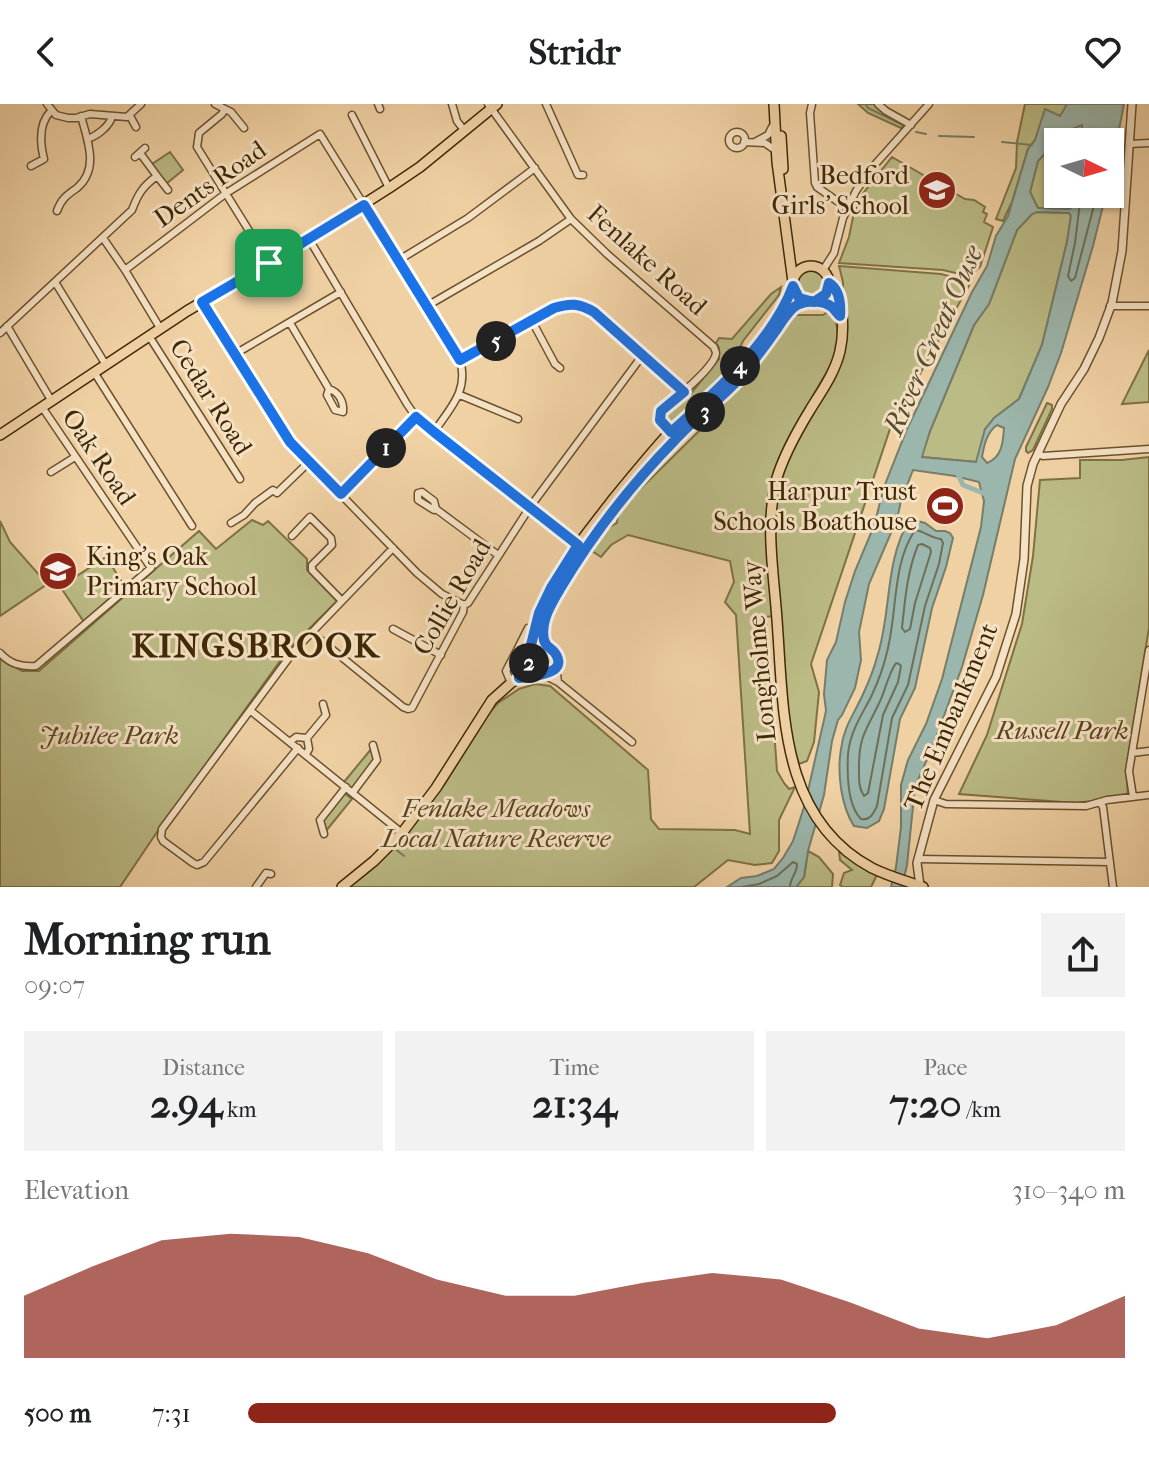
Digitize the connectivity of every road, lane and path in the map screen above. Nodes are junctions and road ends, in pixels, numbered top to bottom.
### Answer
1 (141, 104) edge
2 (215, 104) edge
3 (452, 104) edge
4 (546, 104) edge
5 (777, 104) edge
6 (812, 104) edge
7 (878, 104) edge
8 (929, 104) edge
9 (1132, 104) edge
10 (492, 106) edge
11 (49, 107) edge
12 (225, 109) junction
13 (352, 115) dead end
14 (81, 116) junction
15 (112, 116) junction
16 (130, 116) junction
17 (774, 120) junction
18 (911, 125) junction
19 (136, 127) dead end
20 (244, 128) dead end
21 (464, 130) junction
22 (87, 139) junction
23 (744, 142) dead end
24 (755, 142) junction
25 (1149, 143) edge
26 (1129, 144) junction
27 (140, 153) dead end
28 (776, 153) junction
29 (31, 166) dead end
30 (535, 168) junction
31 (583, 175) dead end
32 (157, 176) junction
33 (781, 185) junction
34 (389, 188) junction
35 (168, 190) dead end
36 (225, 194) junction
37 (364, 205) junction
38 (847, 208) junction
39 (57, 211) dead end
40 (571, 219) junction
41 (103, 238) junction
42 (309, 239) junction
43 (789, 246) junction
44 (399, 260) junction
45 (269, 263) junction
46 (818, 268) junction
47 (125, 270) junction
48 (55, 282) junction
49 (829, 283) junction
50 (793, 284) junction
51 (341, 292) junction
52 (202, 302) junction
53 (811, 302) junction
54 (427, 306) junction
55 (1110, 306) junction
56 (1149, 306) edge
57 (840, 316) junction
58 (532, 321) junction
59 (290, 323) junction
60 (7, 326) junction
61 (160, 328) junction
62 (0, 333) edge
63 (149, 336) junction
64 (235, 354) junction
65 (642, 356) junction
66 (460, 360) junction
67 (106, 365) junction
68 (560, 368) dead end
69 (94, 372) junction
70 (329, 389) dead end
71 (684, 392) junction
72 (460, 395) junction
73 (51, 400) junction
74 (42, 407) junction
75 (416, 417) junction
76 (518, 419) dead end
77 (434, 432) junction
78 (671, 432) junction
79 (0, 435) edge
80 (1149, 449) edge
81 (1038, 454) junction
82 (75, 457) junction
83 (309, 462) junction
84 (51, 472) dead end
85 (240, 479) dead end
86 (341, 494) junction
87 (530, 507) junction
88 (436, 509) dead end
89 (304, 510) dead end
90 (310, 517) junction
91 (231, 523) dead end
92 (192, 526) dead end
93 (292, 536) dead end
94 (578, 545) junction
95 (393, 548) junction
96 (498, 555) junction
97 (342, 601) junction
98 (464, 605) junction
99 (528, 628) dead end
100 (393, 629) dead end
101 (312, 633) junction
102 (547, 647) junction
103 (1149, 650) edge
104 (524, 652) junction
105 (0, 653) edge
106 (441, 655) junction
107 (1148, 662) edge
108 (556, 667) junction
109 (539, 673) junction
110 (515, 681) junction
111 (558, 682) junction
112 (323, 704) dead end
113 (1149, 708) edge
114 (1139, 709) junction
115 (251, 711) junction
116 (326, 715) junction
117 (337, 716) dead end
118 (307, 738) junction
119 (291, 741) junction
120 (632, 742) dead end
121 (373, 745) dead end
122 (298, 748) junction
123 (1149, 751) edge
124 (1132, 753) junction
125 (306, 754) junction
126 (346, 787) junction
127 (353, 792) junction
128 (1149, 795) edge
129 (1133, 797) junction
130 (934, 800) junction
131 (1100, 803) junction
132 (402, 833) junction
133 (324, 834) dead end
134 (918, 859) junction
135 (1110, 862) junction
136 (267, 872) dead end
137 (922, 886) edge
138 (256, 887) edge
139 (342, 887) edge
140 (1113, 887) edge

1 - 16 street
2 - 12 street
3 - 21 street
4 - 31 street
5 - 17 main road
5 - 33 main road
6 - 38 street
7 - 18 street
8 - 18 street
9 - 26 street, The Embankment
10 - 21 main road
10 - 30 street, Fenlake Road
11 - 14 street
11 - 29 street
12 - 20 street
12 - 36 street
13 - 34 street
14 - 15 street
14 - 22 street
15 - 16 street
15 - 22 street
16 - 19 street
17 - 24 street
17 - 28 main road
18 - 38 street
21 - 34 main road
22 - 39 street
23 - 24 street
24 - 28 street
25 - 26 street
26 - 55 street, The Embankment
27 - 32 street
28 - 33 main road
30 - 40 street, Fenlake Road
30 - 44 street
32 - 35 street
32 - 41 street
33 - 43 main road
34 - 37 main road
36 - 37 street, Dents Road
36 - 45 street
36 - 47 street, Dents Road
37 - 42 main road
37 - 44 street
38 - 46 street
40 - 54 street
40 - 71 street, Fenlake Road
41 - 47 street
41 - 48 street
42 - 45 main road
42 - 51 street
43 - 46 main road
43 - 50 main road
44 - 54 street
45 - 52 main road
46 - 49 main road
46 - 50 main road
47 - 61 street
48 - 60 street
48 - 67 street
49 - 53 main road
49 - 57 main road, Longholme Way
50 - 53 main road
50 - 78 main road
51 - 59 street
51 - 75 street
52 - 61 main road
52 - 64 street
53 - 57 main road
53 - 102 main road
54 - 66 street
55 - 56 street
55 - 81 street, The Embankment
57 - 137 main road, Longholme Way
58 - 65 street
58 - 66 street
58 - 68 street
59 - 64 street
59 - 70 street
60 - 62 street
60 - 73 street
61 - 63 main road
63 - 67 main road
63 - 85 street, Cedar Road
64 - 83 street
65 - 71 street
65 - 87 street, Collie Road
66 - 72 street
67 - 69 main road
69 - 73 main road
69 - 92 street
71 - 78 street, Fenlake Road
72 - 76 street
72 - 77 street
73 - 74 main road
74 - 79 main road
74 - 82 street, Oak Road
75 - 77 street
75 - 86 street
77 - 87 street
78 - 94 main road
80 - 81 street
81 - 130 street, The Embankment
82 - 84 street
82 - 105 street, Oak Road
83 - 86 street
83 - 91 street
86 - 95 street
87 - 94 street
87 - 96 street, Collie Road
88 - 96 street
89 - 90 street
90 - 93 street
90 - 97 street
94 - 104 main road
95 - 97 street
95 - 98 street
96 - 98 street, Collie Road
97 - 101 street
98 - 106 street, Collie Road
99 - 104 street
100 - 106 street
101 - 106 street, Collie Road
101 - 115 street
102 - 104 main road
102 - 108 main road
103 - 107 street
104 - 109 main road
104 - 110 street
107 - 114 street
108 - 109 main road
108 - 111 street
109 - 110 main road
109 - 111 street
110 - 132 main road
111 - 120 street
112 - 116 street
113 - 114 street
114 - 124 street
115 - 119 street
115 - 122 street
116 - 117 street
116 - 118 street
118 - 119 street
118 - 125 street
119 - 122 street
121 - 127 street
122 - 125 street
123 - 124 street
124 - 129 street
125 - 126 street
126 - 127 street
126 - 133 street
127 - 132 street
128 - 129 street
129 - 131 street
130 - 131 street
130 - 134 street, The Embankment
131 - 135 street
132 - 139 main road
134 - 135 street
134 - 137 street, The Embankment
135 - 140 street
136 - 138 street

